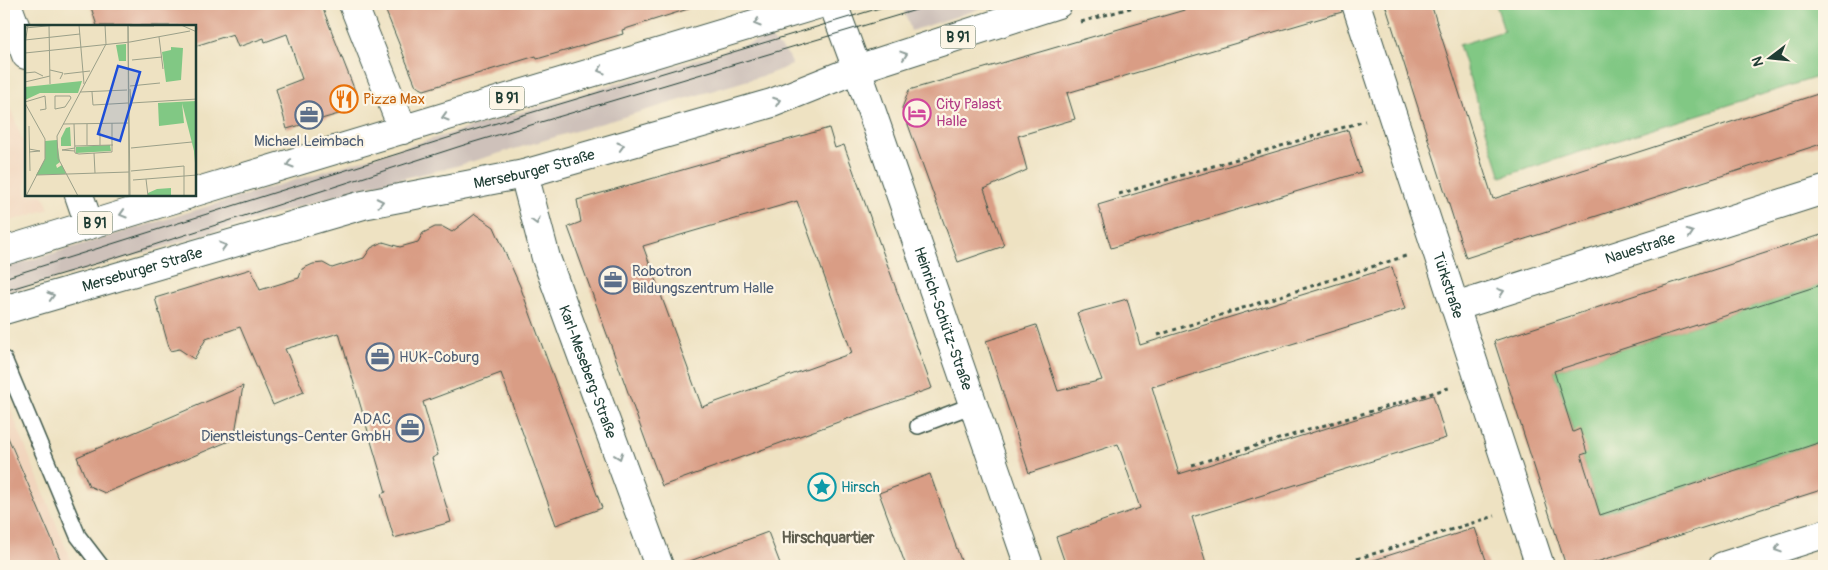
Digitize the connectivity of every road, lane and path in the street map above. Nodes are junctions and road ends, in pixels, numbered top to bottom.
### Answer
1 (7, 4) edge
2 (353, 4) edge
3 (820, 4) edge
4 (833, 4) edge
5 (1058, 4) edge
6 (1356, 4) edge
7 (25, 52) edge
8 (857, 70) junction
9 (1392, 114) junction
10 (403, 130) junction
11 (524, 174) junction
12 (1824, 190) edge
13 (196, 192) edge
14 (1119, 194) dead end
15 (79, 196) edge
16 (184, 196) edge
17 (90, 224) junction
18 (1435, 246) junction
19 (4, 251) edge
20 (1455, 307) junction
21 (4, 310) edge
22 (1158, 335) dead end
23 (4, 359) edge
24 (1478, 379) junction
25 (973, 405) junction
26 (918, 426) dead end
27 (1192, 465) dead end
28 (1520, 508) junction
29 (1824, 534) edge
30 (101, 566) edge
31 (659, 566) edge
32 (1029, 566) edge
33 (1334, 566) edge
34 (1540, 566) edge
35 (1723, 566) edge

1 - 7 street
2 - 10 street
3 -> 10 street, B 91
4 - 8 street, Heinrich-Schütz-Straße
8 -> 5 street, Merseburger Straße / B 91
6 - 9 street, Türkstraße
11 -> 8 street, Merseburger Straße / B 91
8 - 25 street, Heinrich-Schütz-Straße
9 - 14 path
9 - 18 street, Türkstraße
10 -> 13 street, B 91
21 -> 11 street, Merseburger Straße / B 91
11 -> 31 street, Karl-Meseberg-Straße
20 -> 12 street, Nauestraße
15 - 17 street
16 -> 17 street, B 91
17 - 19 street, B 91
18 - 20 street, Türkstraße
18 - 22 path
20 - 24 street, Türkstraße
23 - 30 lane
24 - 27 path
24 - 28 street, Türkstraße
25 - 26 lane
25 - 32 street, Heinrich-Schütz-Straße
28 - 33 path
28 - 34 street, Türkstraße
29 -> 35 street

